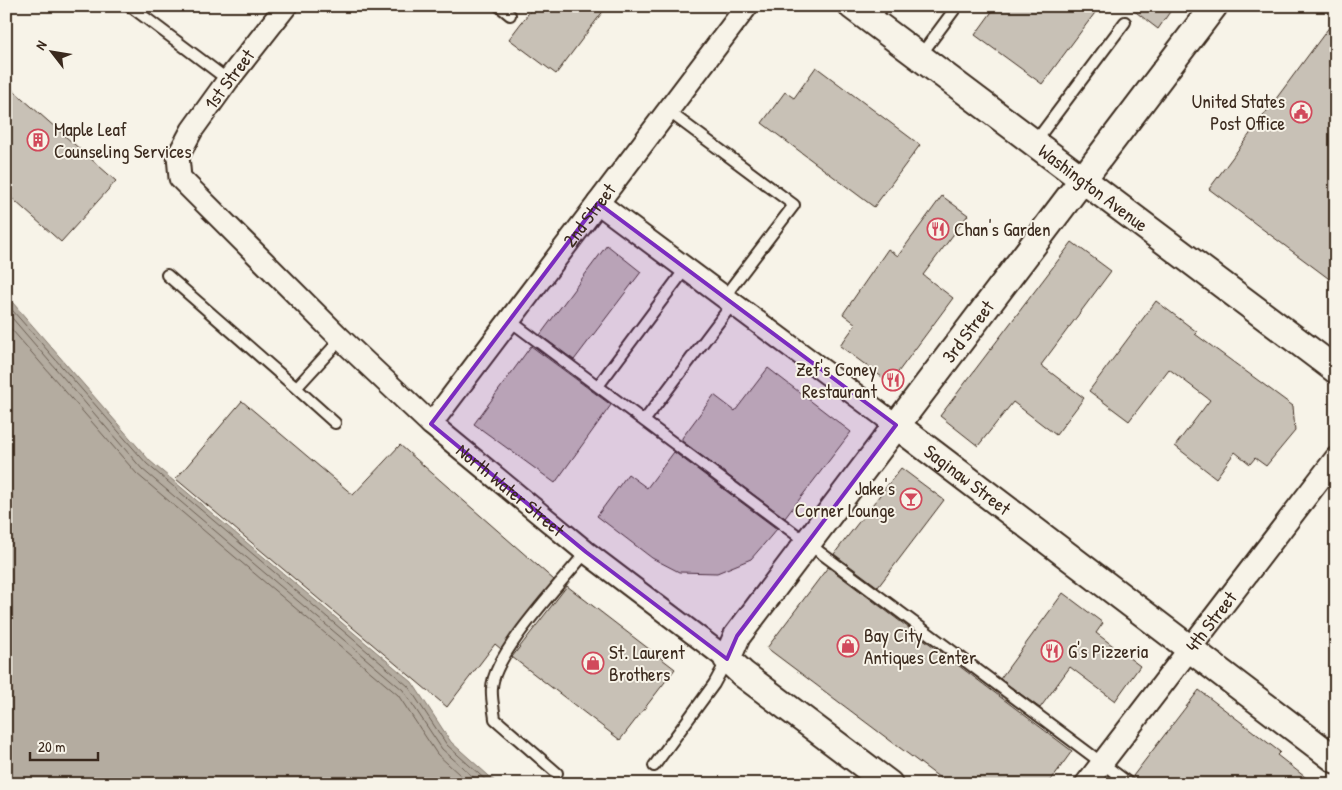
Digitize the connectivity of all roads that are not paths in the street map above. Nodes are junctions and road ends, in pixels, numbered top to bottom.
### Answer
1 (130, 6) edge
2 (286, 6) edge
3 (499, 6) edge
4 (747, 6) edge
5 (957, 6) edge
6 (1214, 6) edge
7 (869, 11) edge
8 (510, 15) dead end
9 (1125, 22) dead end
10 (919, 56) junction
11 (228, 80) junction
12 (668, 111) junction
13 (1034, 142) junction
14 (178, 156) joint
15 (1083, 178) junction
16 (598, 203) junction
17 (686, 268) junction
18 (167, 275) dead end
19 (728, 300) junction
20 (509, 320) junction
21 (341, 339) junction
22 (1336, 370) edge
23 (598, 386) junction
24 (296, 388) junction
25 (644, 421) junction
26 (335, 423) dead end
27 (431, 424) junction
28 (896, 425) junction
29 (1336, 458) edge
30 (808, 542) junction
31 (586, 552) junction
32 (1190, 649) junction
33 (727, 659) junction
34 (1335, 758) edge
35 (1102, 763) junction
36 (654, 766) dead end
37 (557, 773) dead end
38 (889, 784) edge
39 (1086, 784) edge
40 (1130, 784) edge

1 - 11 lane
2 - 11 street, 1st Street
3 - 8 lane
4 - 12 street, 2nd Street
5 - 10 lane
6 - 15 street, 3rd Street
7 - 10 street, Washington Avenue
9 - 13 lane
10 - 13 street, Washington Avenue
11 - 14 street, 1st Street
12 - 16 street, 2nd Street
12 - 19 lane
13 - 15 street, Washington Avenue
14 - 21 street, North Water Street
15 - 22 street, Washington Avenue
15 - 28 street, 3rd Street
16 - 17 street, Saginaw Street
16 - 20 street, 2nd Street
17 - 19 street, Saginaw Street
17 - 23 lane
18 - 24 lane
19 - 25 lane
19 - 28 street, Saginaw Street
20 - 23 lane
20 - 27 street, 2nd Street
21 - 24 lane
21 - 27 street, North Water Street
23 - 25 lane
24 - 26 lane
25 - 30 lane
27 - 31 street, North Water Street
28 - 30 street, 3rd Street
28 - 32 street, Saginaw Street
29 - 32 street, 4th Street
30 - 33 street, 3rd Street
30 - 35 lane
31 - 33 street, North Water Street
31 - 37 lane
32 - 34 street, Saginaw Street
32 - 35 street, 4th Street
33 - 36 lane
33 - 38 street, North Water Street
35 - 39 street, 4th Street
35 - 40 lane

